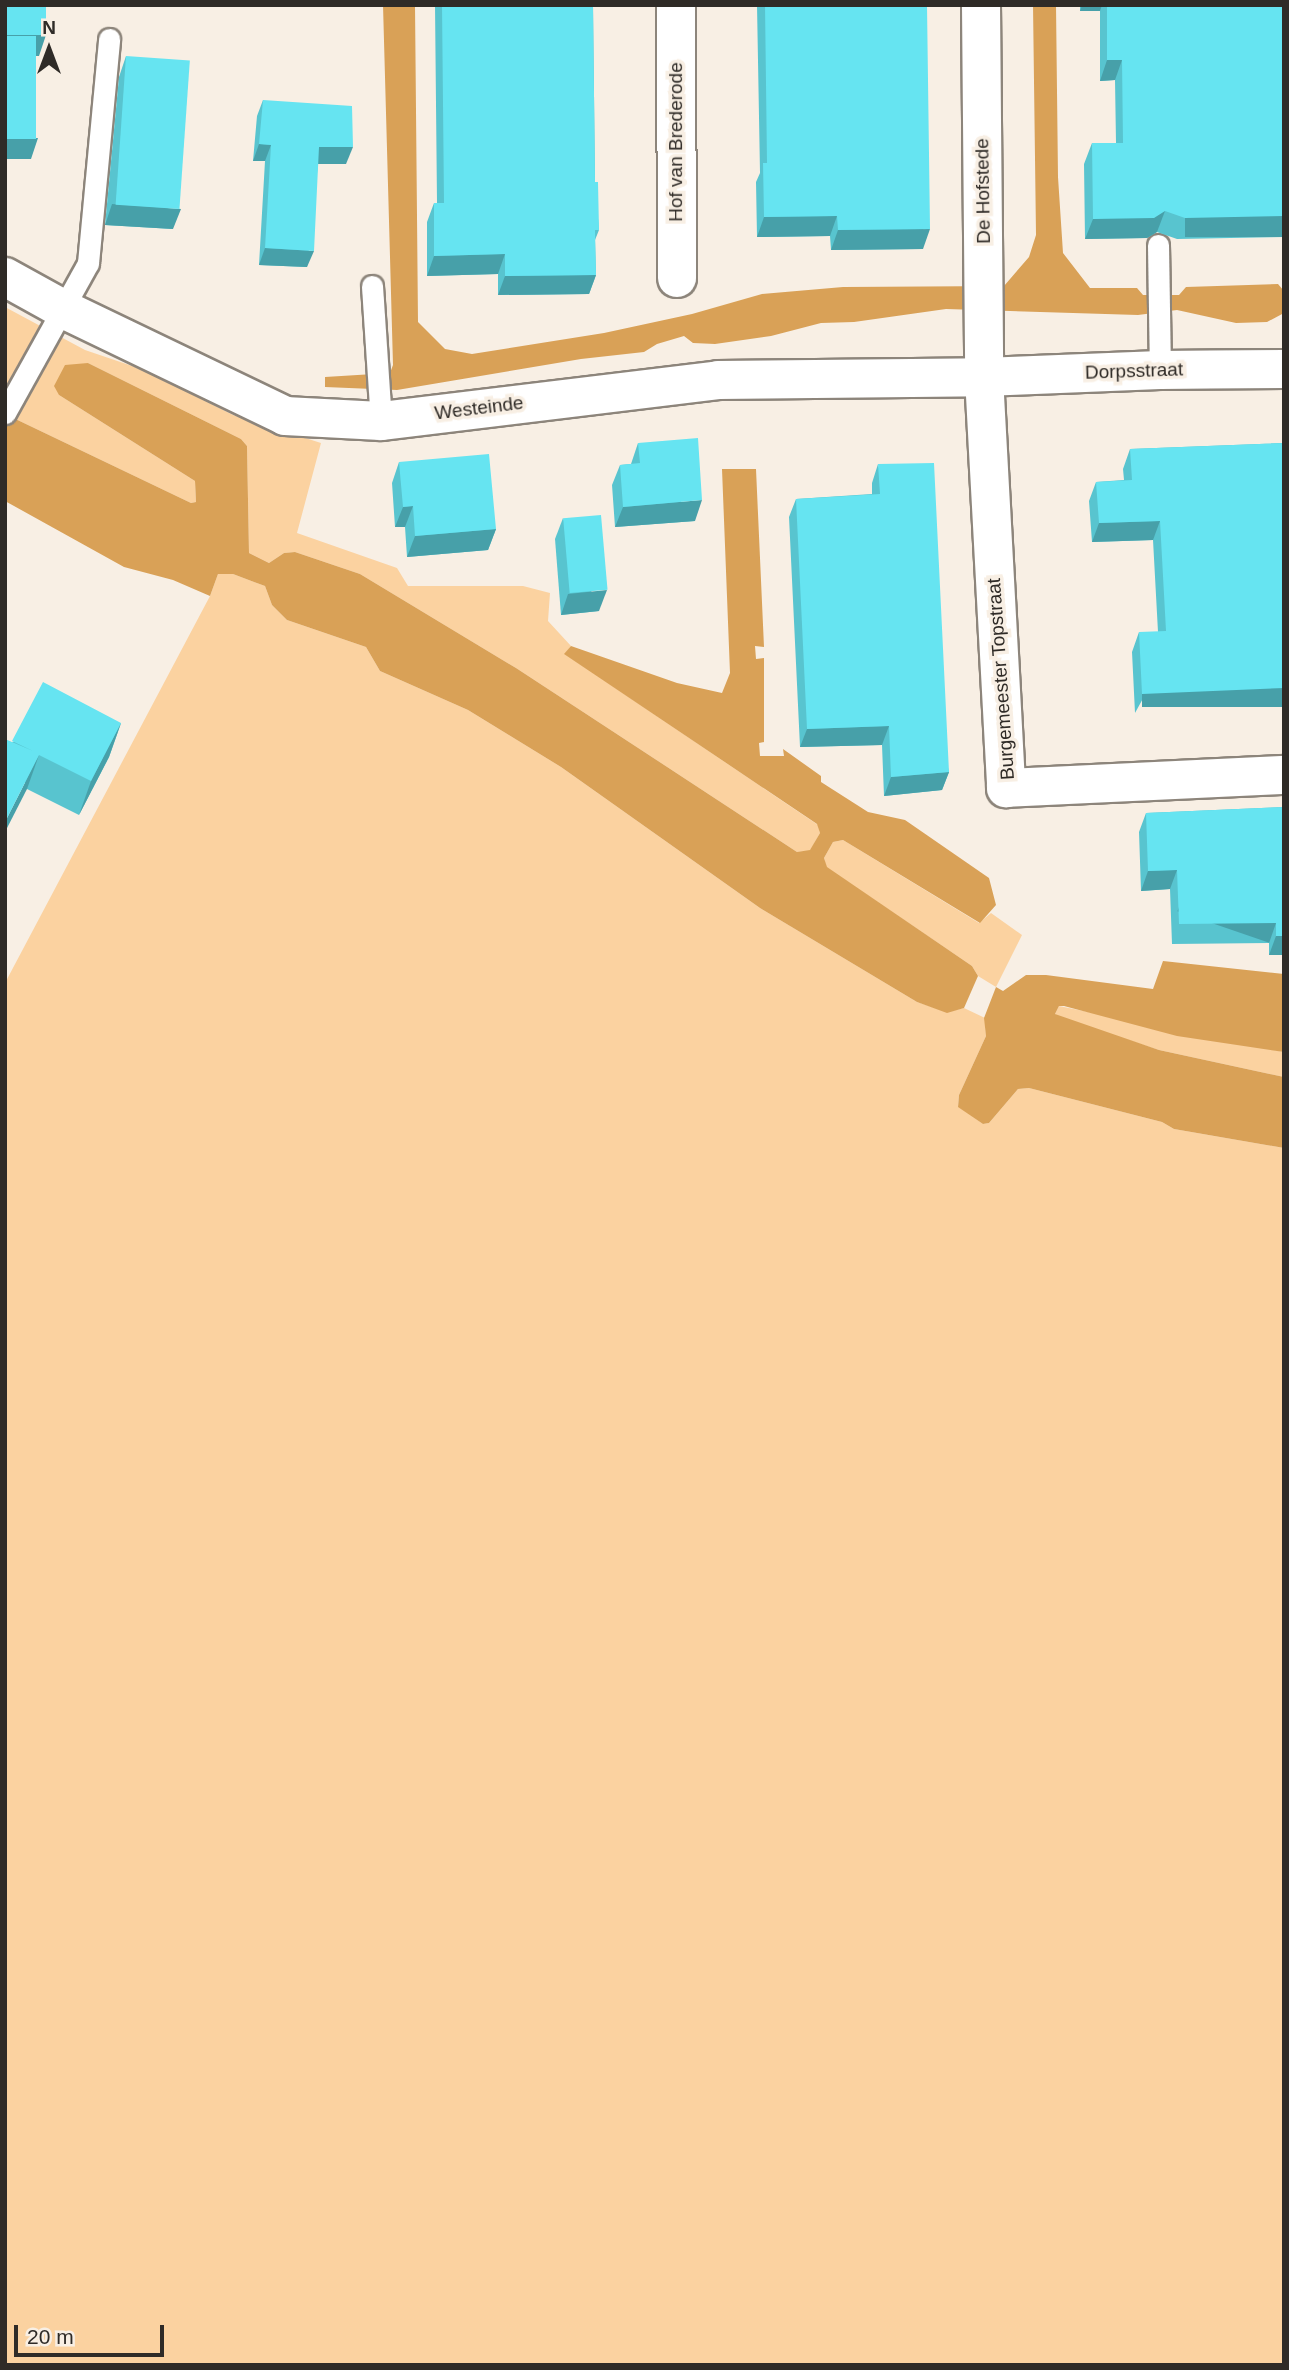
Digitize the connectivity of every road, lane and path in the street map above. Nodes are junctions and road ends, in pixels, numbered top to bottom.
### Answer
1 (676, 5) edge
2 (981, 5) edge
3 (109, 39) dead end
4 (1158, 245) dead end
5 (5, 277) edge
6 (677, 278) dead end
7 (373, 286) dead end
8 (63, 309) junction
9 (1284, 369) edge
10 (1160, 370) junction
11 (984, 377) junction
12 (379, 406) junction
13 (7, 409) edge
14 (1284, 775) edge

1 - 6 street, Hof van Brederode
2 - 11 street, De Hofstede
3 - 8 lane
4 - 10 lane
5 - 8 street, Westeinde
7 - 12 lane
8 - 12 street, Westeinde
8 - 13 lane
9 - 10 street, Dorpsstraat
10 - 11 street, Dorpsstraat
11 - 12 street, Westeinde
11 - 14 street, Burgemeester Topstraat

